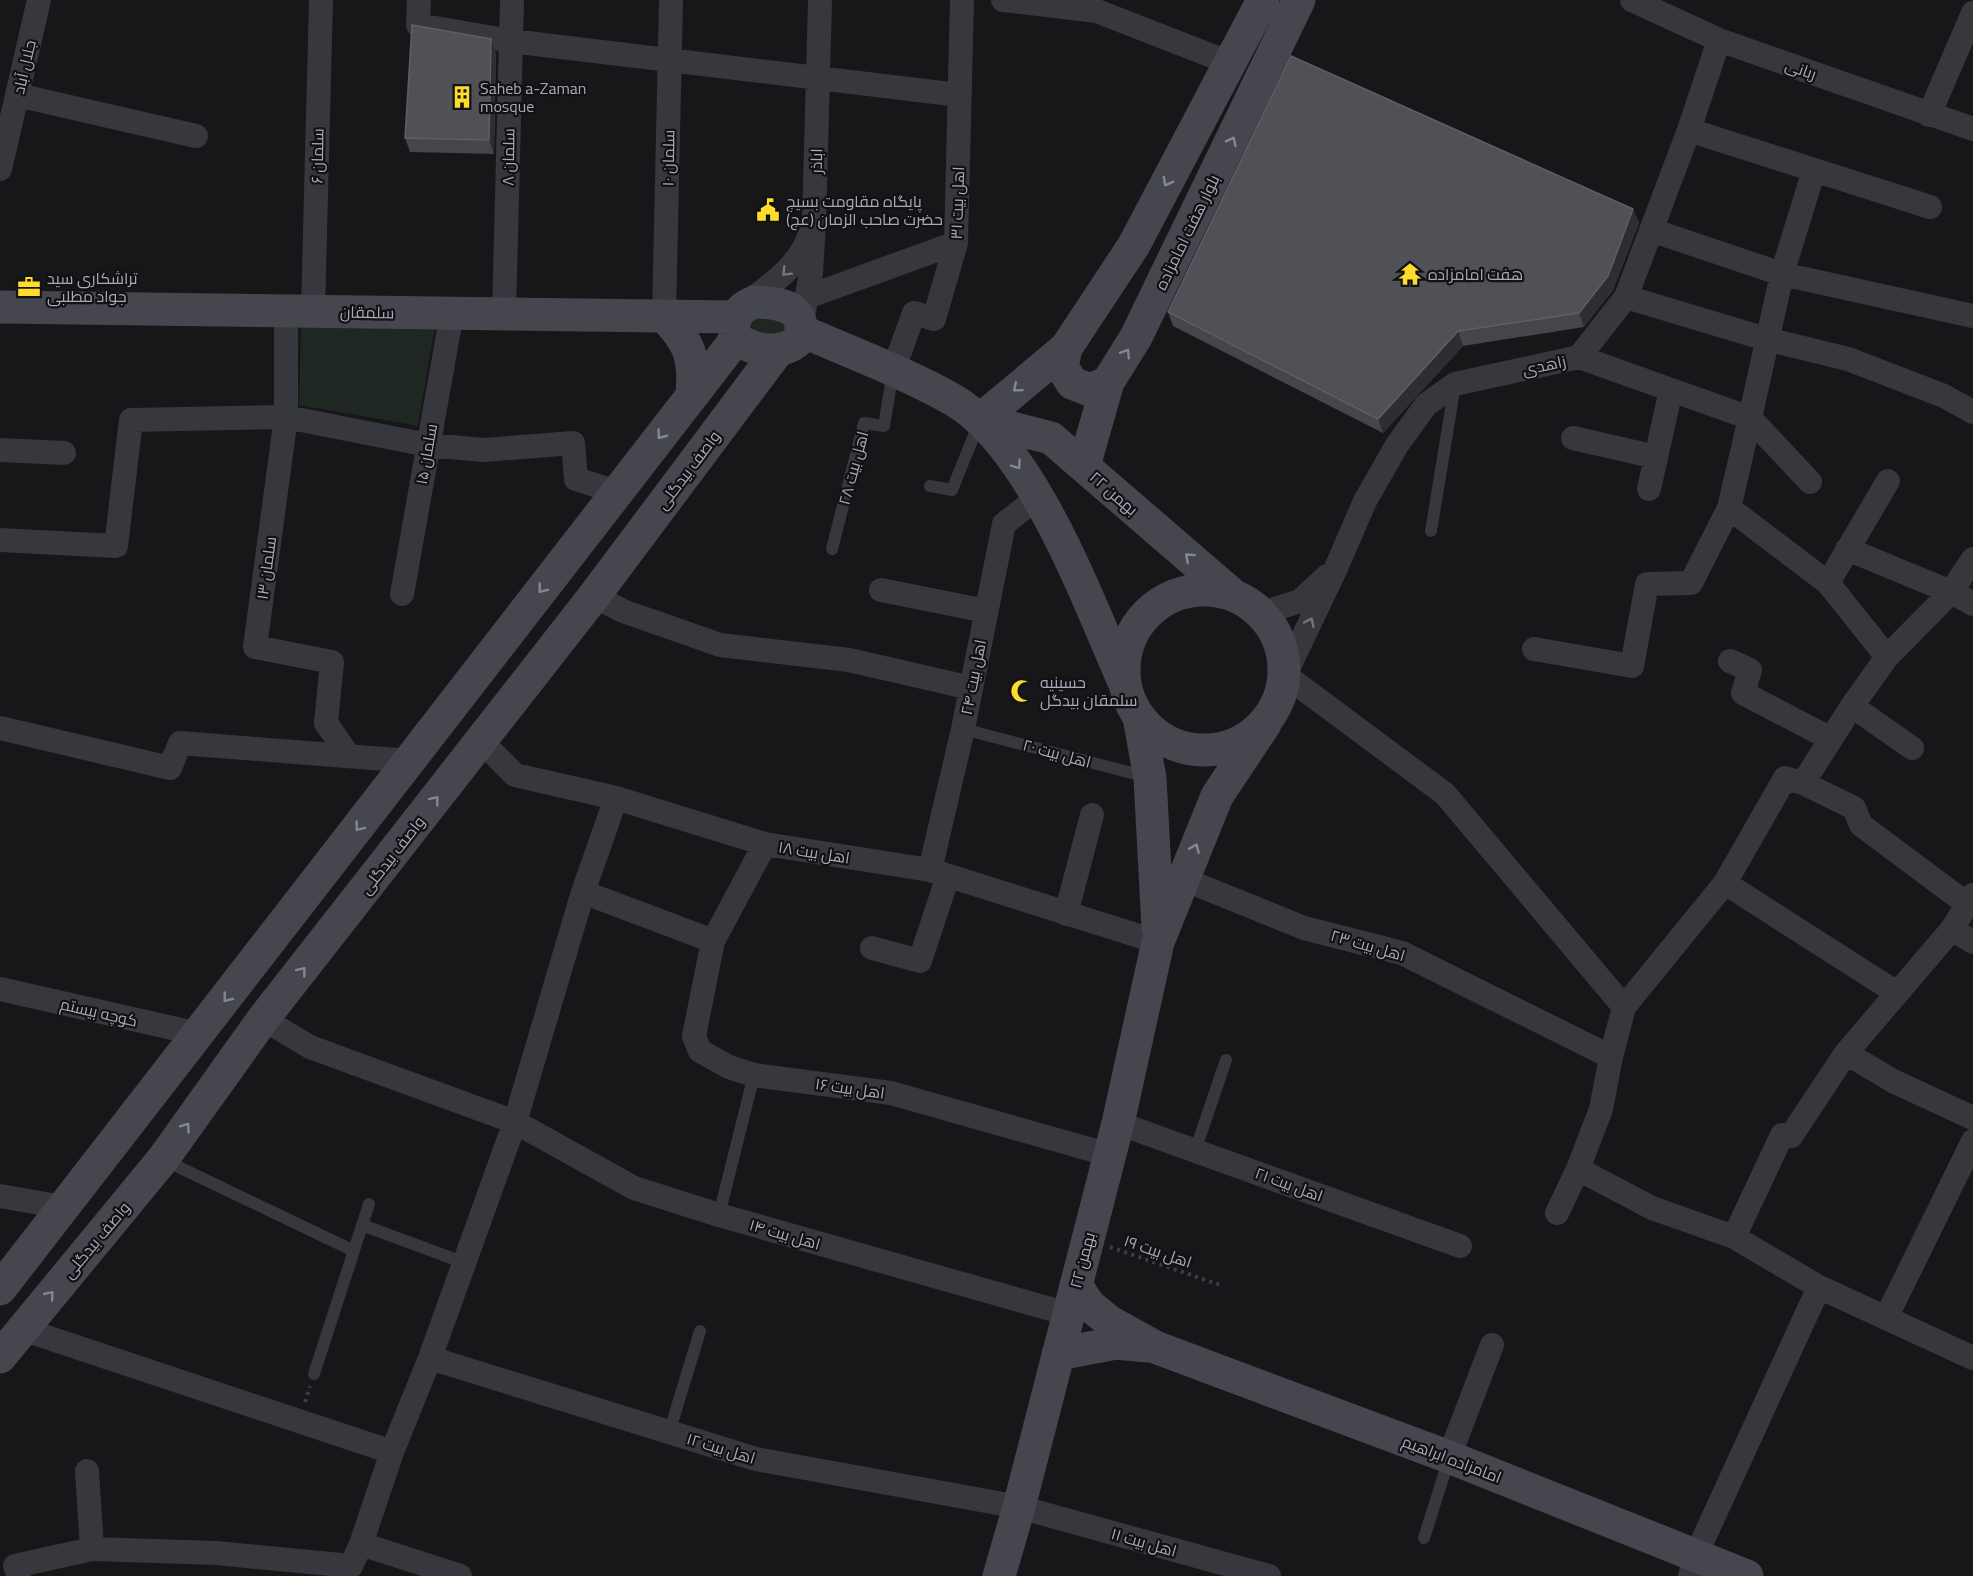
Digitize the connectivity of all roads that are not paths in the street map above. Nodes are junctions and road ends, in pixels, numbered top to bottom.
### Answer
1 (39, 0) edge
2 (321, 0) edge
3 (419, 0) edge
4 (512, 0) edge
5 (671, 0) edge
6 (820, 0) edge
7 (962, 0) edge
8 (1004, 0) edge
9 (1263, 0) edge
10 (1299, 0) edge
11 (1632, 0) edge
12 (1129, 12) edge
13 (1973, 13) edge
14 (1719, 40) junction
15 (511, 41) junction
16 (670, 61) junction
17 (1230, 63) junction
18 (818, 77) junction
19 (17, 95) junction
20 (959, 95) junction
21 (1929, 115) junction
22 (1973, 129) edge
23 (1689, 130) junction
24 (196, 136) dead end
25 (0, 169) edge
26 (1814, 170) junction
27 (1930, 207) dead end
28 (814, 224) junction
29 (1651, 230) junction
30 (956, 243) junction
31 (1782, 274) junction
32 (1626, 297) junction
33 (0, 307) edge
34 (300, 311) junction
35 (452, 313) junction
36 (504, 314) junction
37 (664, 316) junction
38 (1973, 316) edge
39 (737, 321) junction
40 (797, 325) junction
41 (1766, 339) junction
42 (1066, 348) junction
43 (1579, 357) junction
44 (893, 371) junction
45 (1108, 382) junction
46 (1455, 384) junction
47 (1671, 390) junction
48 (692, 395) junction
49 (1973, 412) edge
50 (286, 417) junction
51 (1750, 418) junction
52 (980, 420) junction
53 (1573, 438) dead end
54 (428, 445) junction
55 (0, 450) edge
56 (64, 453) dead end
57 (1656, 457) junction
58 (1084, 466) junction
59 (1888, 481) dead end
60 (1810, 482) dead end
61 (930, 486) dead end
62 (1649, 489) dead end
63 (617, 492) junction
64 (1037, 498) junction
65 (1730, 508) junction
66 (1431, 531) dead end
67 (0, 540) edge
68 (832, 549) dead end
69 (1847, 549) junction
70 (1973, 559) edge
71 (1336, 568) junction
72 (1828, 583) junction
73 (880, 590) dead end
74 (1951, 591) junction
75 (402, 594) dead end
76 (1233, 595) junction
77 (594, 596) junction
78 (1973, 604) edge
79 (986, 611) junction
80 (1262, 614) junction
81 (1534, 649) dead end
82 (1887, 657) junction
83 (1730, 661) dead end
84 (1285, 675) junction
85 (1125, 684) junction
86 (971, 688) junction
87 (1852, 706) junction
88 (1139, 717) junction
89 (1265, 724) junction
90 (0, 728) edge
91 (963, 729) junction
92 (1831, 739) junction
93 (481, 741) junction
94 (1912, 748) dead end
95 (349, 756) junction
96 (410, 761) junction
97 (1150, 778) junction
98 (1803, 783) junction
99 (616, 798) junction
100 (1092, 815) dead end
101 (765, 844) junction
102 (939, 873) junction
103 (1183, 879) junction
104 (1725, 883) junction
105 (582, 892) junction
106 (1970, 899) edge
107 (302, 901) junction
108 (1066, 914) junction
109 (339, 923) junction
110 (1952, 929) junction
111 (713, 941) junction
112 (1158, 942) junction
113 (1973, 942) edge
114 (872, 948) dead end
115 (0, 989) edge
116 (1897, 993) junction
117 (1624, 1007) junction
118 (263, 1019) junction
119 (199, 1034) junction
120 (1846, 1053) junction
121 (1611, 1057) junction
122 (1226, 1060) dead end
123 (754, 1075) junction
124 (1973, 1118) edge
125 (515, 1122) junction
126 (1118, 1123) junction
127 (1973, 1141) edge
128 (1196, 1150) junction
129 (1110, 1155) junction
130 (163, 1159) junction
131 (1578, 1169) junction
132 (0, 1196) edge
133 (369, 1204) dead end
134 (63, 1208) junction
135 (1557, 1213) dead end
136 (719, 1215) junction
137 (362, 1225) junction
138 (1734, 1238) junction
139 (1460, 1246) dead end
140 (354, 1251) junction
141 (465, 1263) junction
142 (1819, 1287) junction
143 (0, 1289) edge
144 (1072, 1299) junction
145 (1886, 1318) junction
146 (22, 1329) junction
147 (700, 1331) dead end
148 (1492, 1345) dead end
149 (1155, 1347) junction
150 (1058, 1354) junction
151 (0, 1357) edge
152 (430, 1358) junction
153 (1973, 1358) edge
154 (314, 1374) road end
155 (669, 1433) junction
156 (392, 1452) junction
157 (1449, 1457) junction
158 (87, 1471) dead end
159 (1019, 1507) junction
160 (1424, 1538) dead end
161 (362, 1544) junction
162 (92, 1549) junction
163 (1693, 1566) edge
164 (19, 1576) edge
165 (460, 1576) edge
166 (999, 1576) edge
167 (1269, 1576) edge
168 (1747, 1576) edge

1 - 19 street, جلال آباد
2 - 34 street, سلمان ۶
3 - 15 street
4 - 15 street, سلمان ۸
5 - 16 street, سلمان ۱۰
6 - 18 street, اباذر
7 - 20 street, اهل بیت ۳۱
8 - 12 street
9 - 17 street
45 -> 10 street, بلوار هفت امامزاده
11 - 14 street, ربانی
12 - 17 street
13 - 21 street
14 - 21 street, ربانی
14 - 23 street, زاهدی
15 - 16 street
15 - 36 street, سلمان ۸
16 - 18 street
16 - 37 street, سلمان ۱۰
17 -> 42 street
18 - 20 street
18 - 28 street, اباذر
19 - 24 street
19 - 25 street, جلال آباد
20 - 30 street, اهل بیت ۳۱
21 - 22 street, ربانی
23 - 26 street
23 - 29 street, زاهدی
26 - 27 street
26 - 31 street
28 -> 39 street
28 - 40 street, اباذر
29 - 31 street
29 - 32 street, زاهدی
30 - 40 street
30 - 44 street, اهل بیت ۳۱
31 - 38 street
31 - 41 street
32 - 41 street
32 - 43 street, زاهدی
33 - 34 street, سلمقان
34 - 35 street, سلمقان
34 - 50 street, سلمان ۱۳
35 - 36 street, سلمقان
35 - 54 street, سلمان ۱۵
36 - 37 street, سلمقان
37 - 39 street, سلمقان
37 - 48 street
39 - 40 street
39 - 40 street
39 - 48 street
40 - 44 street, ۲۲ بهمن
40 - 77 street, واصف بیدگلی
41 - 49 street
41 - 51 street
42 - 45 street
42 -> 52 street
43 - 46 street, زاهدی
43 - 47 street
44 - 52 street, ۲۲ بهمن
44 - 68 lane, اهل بیت ۲۸
45 - 58 street, بلوار هفت امامزاده
46 - 66 lane
46 - 71 street, زاهدی
47 - 51 street
47 - 57 street
48 -> 63 street
50 - 54 street
50 - 67 street
50 - 95 street, سلمان ۱۳
51 - 60 street
51 - 65 street
52 - 58 street, ۲۲ بهمن
52 - 61 lane
52 -> 64 street, ۲۲ بهمن
53 - 57 street
54 - 63 street
54 - 75 street, سلمان ۱۵
55 - 56 street
57 - 62 street
76 -> 58 street, ۲۲ بهمن
59 - 69 street
63 -> 96 street
64 - 79 street, اهل بیت ۲۴
64 - 85 street, ۲۲ بهمن
65 - 72 street
65 - 81 street
69 - 72 street
69 - 74 street
70 - 74 street
71 - 80 street, زاهدی
84 -> 71 street, زاهدی
72 - 82 street
73 - 79 street
74 - 78 street
74 - 82 street
76 - 80 street
76 - 85 street
77 - 86 street
77 - 93 street, واصف بیدگلی
79 - 86 street, اهل بیت ۲۴
80 - 84 street
82 - 87 street
83 - 92 street
84 - 89 street
84 - 117 street
85 - 88 street
86 - 91 street, اهل بیت ۲۴
87 - 92 street
87 - 94 street
88 - 89 street
88 - 97 street, ۲۲ بهمن
103 -> 89 street, ۲۲ بهمن
90 - 95 street
91 - 97 lane, اهل بیت ۲۰
91 - 102 street, اهل بیت ۲۴
92 - 98 street
93 - 99 street, اهل بیت ۱۸
109 -> 93 street, واصف بیدگلی
95 - 96 street
96 -> 107 street
97 - 112 street, ۲۲ بهمن
98 - 104 street
98 - 106 street
99 - 101 street, اهل بیت ۱۸
99 - 105 street
100 - 108 street
101 - 102 street, اهل بیت ۱۸
101 - 111 street, اهل بیت ۱۶
102 - 108 street, اهل بیت ۱۸
102 - 114 street, اهل بیت ۲۴
103 - 112 street, ۲۲ بهمن
103 - 121 street, اهل بیت ۲۳
104 - 116 street
104 - 117 street
105 - 111 street
105 - 125 street
106 - 110 street
107 - 109 street
107 -> 119 street
108 - 112 street, اهل بیت ۱۸
118 -> 109 street, واصف بیدگلی
110 - 113 street
110 - 116 street
111 - 123 street, اهل بیت ۱۶
112 - 126 street, ۲۲ بهمن
115 - 119 street, کوچه بیستم
116 - 120 street
117 - 121 street
118 - 125 street, اهل بیت ۱۴
130 -> 118 street, واصف بیدگلی
119 - 134 street
120 - 124 street
120 - 138 street
121 - 131 street
122 - 128 lane
123 - 129 street, اهل بیت ۱۶
123 - 136 lane
125 - 136 street, اهل بیت ۱۴
125 - 141 street
126 - 128 street, اهل بیت ۲۱
126 - 129 street, ۲۲ بهمن
127 - 145 street
128 - 139 street, اهل بیت ۲۱
129 - 144 street, ۲۲ بهمن
130 - 140 lane
146 -> 130 street, واصف بیدگلی
131 - 135 street
131 - 138 street
132 - 134 street
133 - 137 lane
134 - 143 street
136 - 144 street, اهل بیت ۱۴
137 - 140 lane
137 - 141 lane
138 - 142 street
140 - 154 lane
141 - 152 street
142 - 145 street
142 - 163 street
144 - 149 street, امامزاده ابراهیم
144 - 150 street, ۲۲ بهمن
145 - 153 street
146 - 151 street, واصف بیدگلی
146 - 156 street
147 - 155 lane
148 - 157 street
149 - 150 street, امامزاده ابراهیم
149 - 157 street, امامزاده ابراهیم
150 - 159 street, ۲۲ بهمن
152 - 155 street, اهل بیت ۱۲
152 - 156 street
155 - 159 street, اهل بیت ۱۲
156 - 161 street
157 - 160 lane
157 - 163 street, امامزاده ابراهیم
158 - 162 street
159 - 166 street, ۲۲ بهمن
159 - 167 street, اهل بیت ۱۱
161 - 162 street
161 - 165 street
162 - 164 street
163 - 168 street, امامزاده ابراهیم

